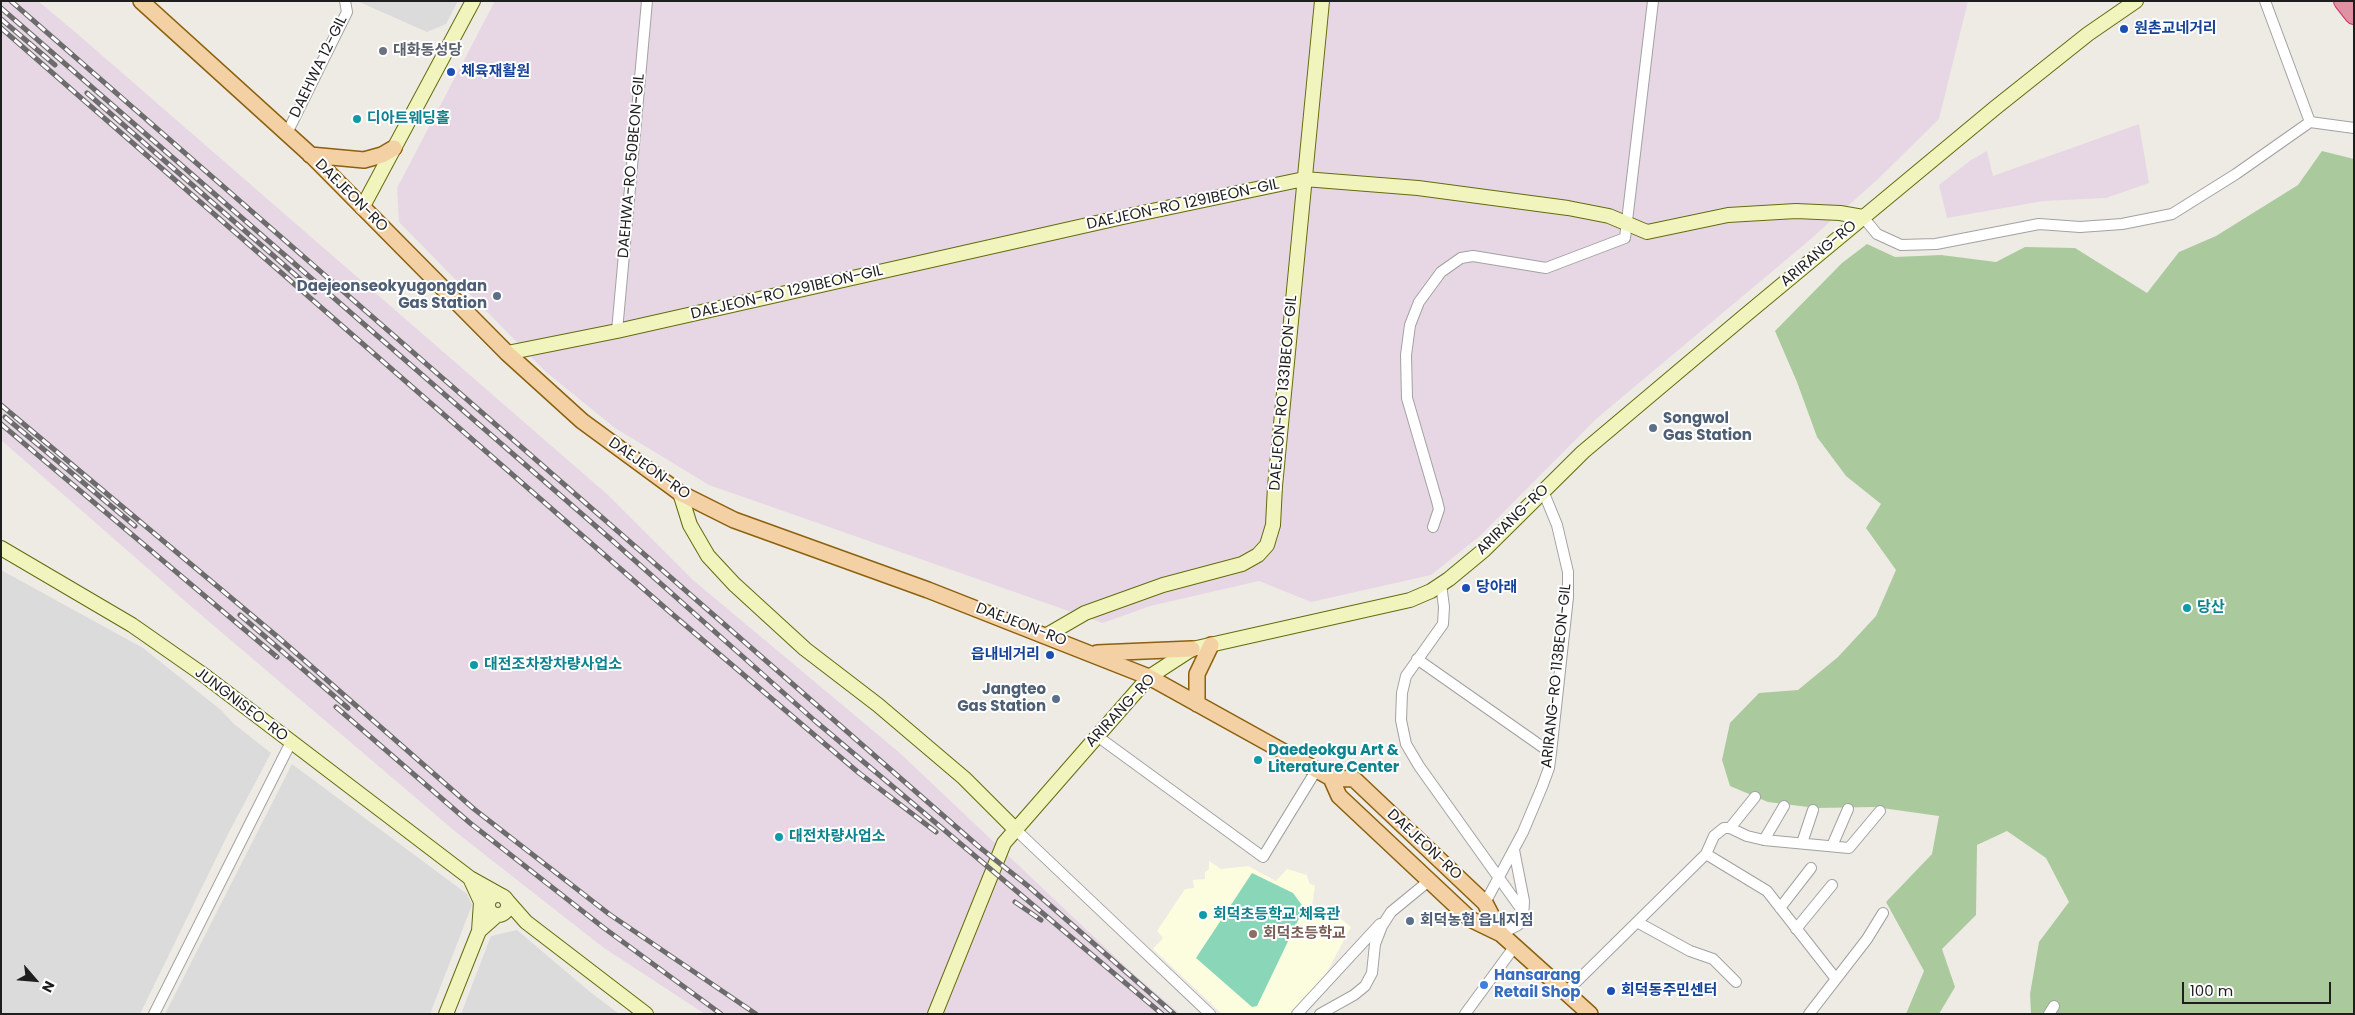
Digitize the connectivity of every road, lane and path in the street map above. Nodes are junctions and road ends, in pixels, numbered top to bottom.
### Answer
1 (141, 1) edge
2 (345, 1) edge
3 (473, 1) edge
4 (647, 1) edge
5 (1322, 1) edge
6 (1653, 1) edge
7 (2136, 1) edge
8 (2266, 1) edge
9 (2343, 1) edge
10 (2354, 15) edge
11 (2310, 122) junction
12 (2354, 128) edge
13 (287, 133) junction
14 (394, 148) junction
15 (310, 154) junction
16 (1304, 179) junction
17 (362, 208) junction
18 (1864, 218) junction
19 (1627, 222) junction
20 (617, 331) junction
21 (507, 354) junction
22 (680, 492) junction
23 (1544, 492) junction
24 (1433, 527) dead end
25 (1, 548) edge
26 (1441, 584) junction
27 (1046, 635) junction
28 (1211, 645) junction
29 (1192, 649) junction
30 (1093, 654) junction
31 (1417, 659) junction
32 (1149, 676) junction
33 (1197, 704) junction
34 (1097, 736) junction
35 (291, 742) junction
36 (1551, 753) junction
37 (1317, 769) junction
38 (1331, 778) junction
39 (1755, 797) dead end
40 (1784, 806) dead end
41 (1848, 809) dead end
42 (1813, 810) dead end
43 (1880, 811) dead end
44 (1730, 828) junction
45 (1016, 830) junction
46 (1764, 840) junction
47 (1802, 843) junction
48 (1832, 846) junction
49 (1514, 850) junction
50 (1706, 854) junction
51 (1811, 868) dead end
52 (1499, 878) junction
53 (1430, 880) junction
54 (473, 883) junction
55 (1832, 884) dead end
56 (504, 897) junction
57 (1485, 903) junction
58 (1780, 908) junction
59 (494, 909) junction
60 (1391, 912) junction
61 (1524, 913) junction
62 (1884, 913) dead end
63 (523, 920) junction
64 (1637, 922) junction
65 (481, 927) junction
66 (1796, 929) junction
67 (1501, 934) junction
68 (1515, 946) junction
69 (1836, 980) junction
70 (1736, 982) dead end
71 (1566, 992) junction
72 (154, 1014) edge
73 (446, 1014) edge
74 (646, 1014) edge
75 (935, 1014) edge
76 (1210, 1014) edge
77 (1297, 1014) edge
78 (1320, 1014) edge
79 (1465, 1014) edge
80 (1590, 1014) edge
81 (1809, 1014) edge

1 - 13 main road, DAEJEON-RO
2 - 13 street, DAEHWA 12-GIL
3 - 14 main road
4 - 20 street, DAEHWA-RO 50BEON-GIL
5 - 16 main road, DAEJEON-RO 1331BEON-GIL
6 - 19 street
7 - 18 main road, ARIRANG-RO
8 - 11 street
9 - 10 highway
11 - 12 street
11 - 18 street
13 - 15 main road, DAEJEON-RO
14 - 15 main road
14 - 17 main road
15 - 17 main road, DAEJEON-RO
16 - 19 main road, DAEJEON-RO 1291BEON-GIL
16 - 20 main road, DAEJEON-RO 1291BEON-GIL
16 - 27 main road, DAEJEON-RO 1331BEON-GIL
17 - 21 main road, DAEJEON-RO
18 - 19 main road, DAEJEON-RO 1291BEON-GIL
18 - 23 main road, ARIRANG-RO
19 - 24 street
20 - 21 main road, DAEJEON-RO 1291BEON-GIL
21 - 22 main road, DAEJEON-RO
22 - 27 main road, DAEJEON-RO
22 - 45 main road
23 - 26 main road, ARIRANG-RO
23 - 36 street, ARIRANG-RO 113BEON-GIL
25 - 35 main road, JUNGNISEO-RO
26 - 28 main road, ARIRANG-RO
26 - 31 street
27 - 30 main road, DAEJEON-RO
28 - 29 main road, ARIRANG-RO
28 - 33 main road
29 - 30 main road
29 - 32 main road, ARIRANG-RO
30 - 32 main road, DAEJEON-RO
31 - 36 street
31 - 52 street
32 - 33 main road, DAEJEON-RO
32 - 34 main road, ARIRANG-RO
33 - 37 main road, DAEJEON-RO
34 - 37 street
34 - 45 main road, ARIRANG-RO
35 - 54 main road, JUNGNISEO-RO
35 - 72 street
36 - 49 street, ARIRANG-RO 113BEON-GIL
37 - 38 main road, DAEJEON-RO
38 - 53 main road, DAEJEON-RO
38 - 57 main road, DAEJEON-RO
39 - 44 street
40 - 46 street
41 - 48 street
42 - 47 street
43 - 48 street
44 - 46 street
44 - 50 street
45 - 75 main road, ARIRANG-RO
45 - 76 street
46 - 47 street
47 - 48 street
49 - 52 street, ARIRANG-RO 113BEON-GIL
49 - 61 street
50 - 58 street
50 - 64 street
51 - 58 street
52 - 57 street, ARIRANG-RO 113BEON-GIL
52 - 61 street
53 - 60 street
53 - 67 main road, DAEJEON-RO
54 - 56 main road
54 - 59 main road
54 - 65 main road
55 - 66 street
56 - 59 main road
56 - 63 main road
57 - 67 main road, DAEJEON-RO
58 - 66 street
59 - 63 main road
59 - 65 main road
60 - 77 street
60 - 78 street
61 - 67 street
62 - 69 street
63 - 65 main road
63 - 74 main road
64 - 70 street
64 - 71 street
65 - 73 main road
66 - 69 street
67 - 68 main road, DAEJEON-RO
68 - 71 main road, DAEJEON-RO
68 - 79 street
69 - 81 street
71 - 80 main road, DAEJEON-RO

